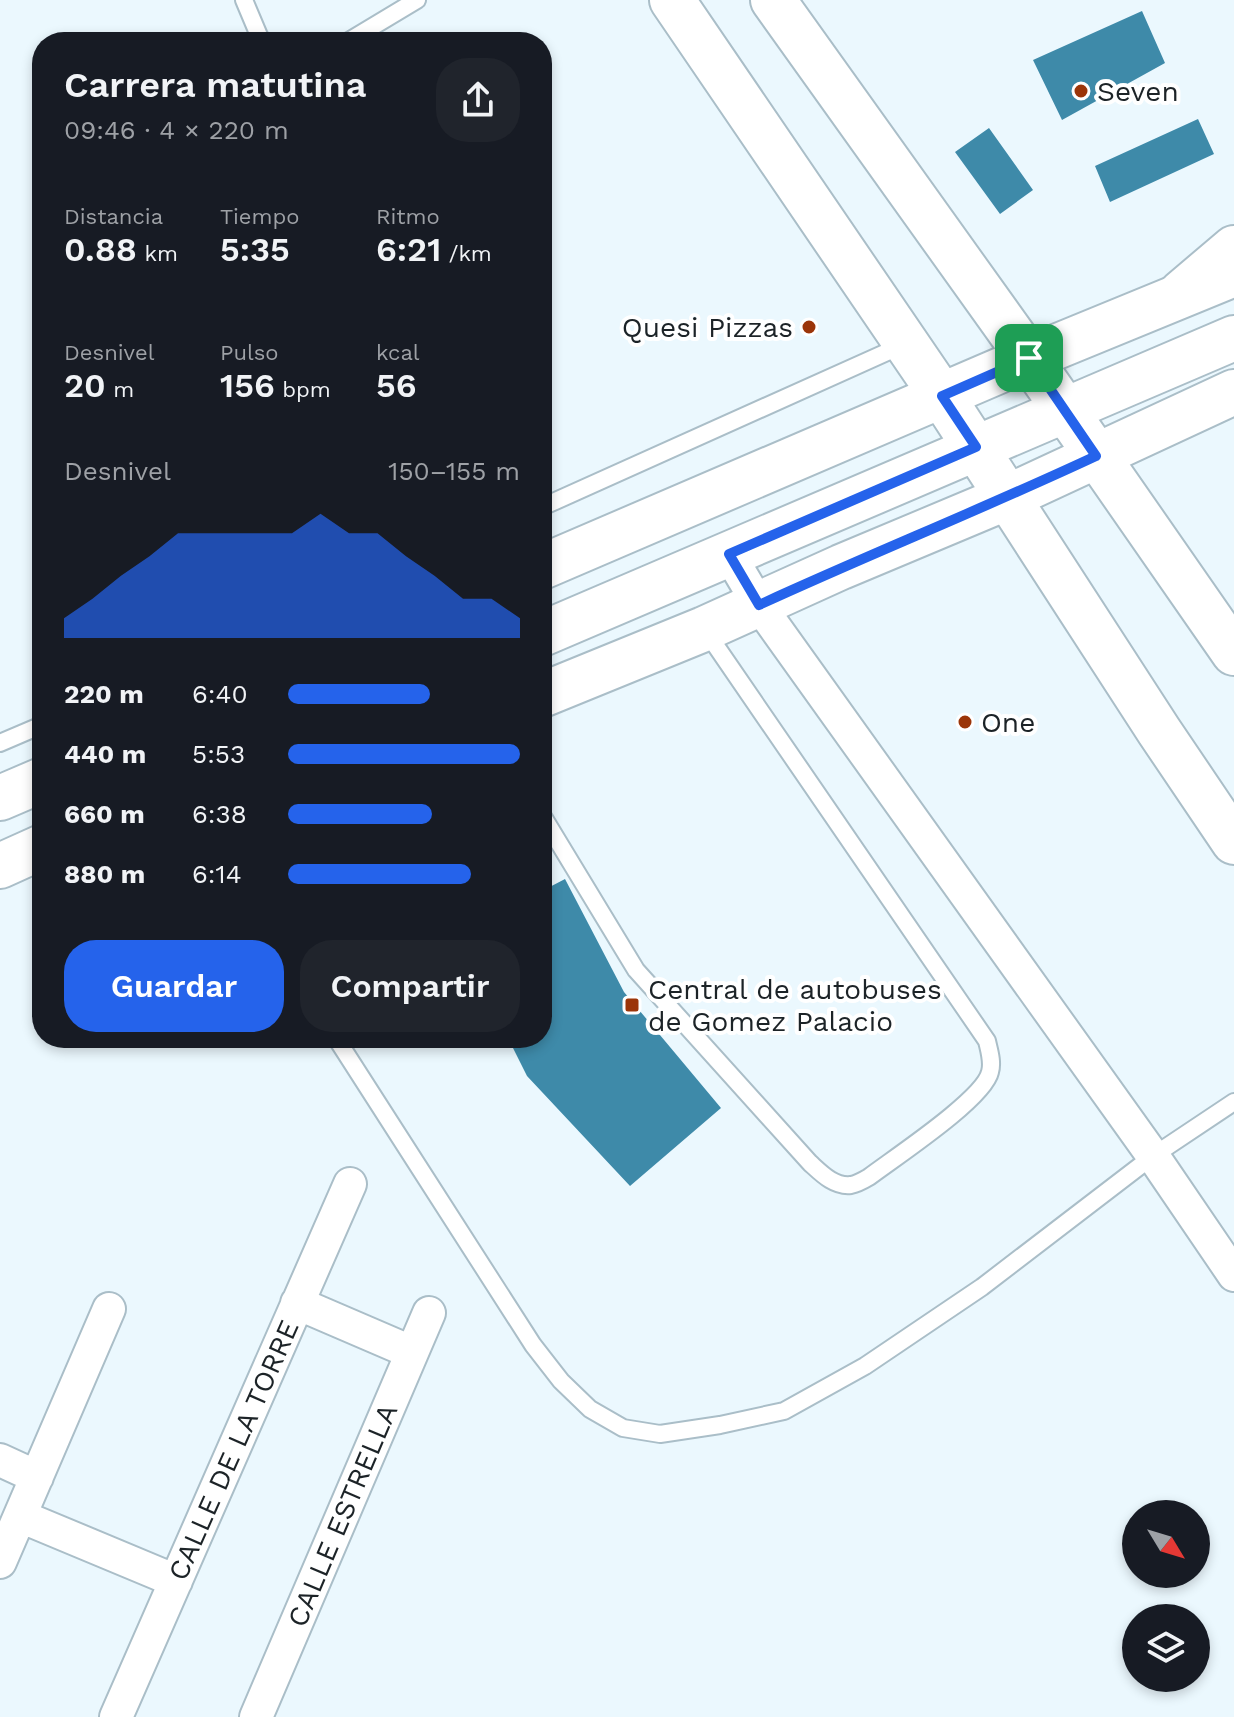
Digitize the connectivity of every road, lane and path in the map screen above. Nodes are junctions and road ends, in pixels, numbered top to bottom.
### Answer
1 (244, 0) edge
2 (417, 0) edge
3 (672, 0) edge
4 (787, 4) edge
5 (257, 32) edge
6 (364, 32) edge
7 (1234, 248) edge
8 (1234, 274) edge
9 (1172, 300) junction
10 (1234, 338) edge
11 (906, 343) junction
12 (1029, 358) junction
13 (1234, 392) edge
14 (942, 396) junction
15 (1065, 409) junction
16 (976, 447) junction
17 (1096, 456) junction
18 (1008, 497) junction
19 (552, 502) edge
20 (729, 554) junction
21 (552, 563) edge
22 (759, 605) junction
23 (704, 629) junction
24 (552, 630) edge
25 (1234, 653) edge
26 (552, 691) edge
27 (32, 729) edge
28 (0, 743) edge
29 (32, 784) edge
30 (0, 798) edge
31 (552, 831) edge
32 (1234, 842) edge
33 (32, 852) edge
34 (0, 866) edge
35 (342, 1048) edge
36 (1234, 1102) edge
37 (1153, 1156) junction
38 (350, 1184) dead end
39 (1234, 1275) edge
40 (297, 1303) junction
41 (109, 1309) dead end
42 (429, 1313) dead end
43 (411, 1352) junction
44 (0, 1460) edge
45 (37, 1477) junction
46 (20, 1516) junction
47 (0, 1562) edge
48 (176, 1581) junction
49 (116, 1717) edge
50 (256, 1717) edge

1 - 5 lane
2 - 6 lane
3 - 11 main road
4 - 12 main road
7 - 9 main road
8 - 9 main road
9 - 12 main road
10 - 15 main road
11 - 14 main road
11 - 19 lane
12 - 14 main road
12 - 15 main road
13 - 17 main road
14 - 16 main road
14 - 21 main road
15 - 16 main road
15 - 17 main road
16 - 18 main road
16 - 20 main road
17 - 18 main road
17 - 25 main road
18 - 22 main road
18 - 32 main road
20 - 22 street
20 - 24 main road
22 - 23 main road
22 - 37 street
23 - 26 main road
23 - 31 lane
27 - 28 lane
29 - 30 main road
33 - 34 main road
35 - 37 lane
36 - 37 lane
37 - 39 street
38 - 40 street, CALLE DE LA TORRE
40 - 43 street
40 - 48 street, CALLE DE LA TORRE
41 - 45 street
42 - 43 street, CALLE ESTRELLA
43 - 50 street, CALLE ESTRELLA
44 - 45 street
45 - 46 street
46 - 47 street
46 - 48 street
48 - 49 street, CALLE DE LA TORRE

